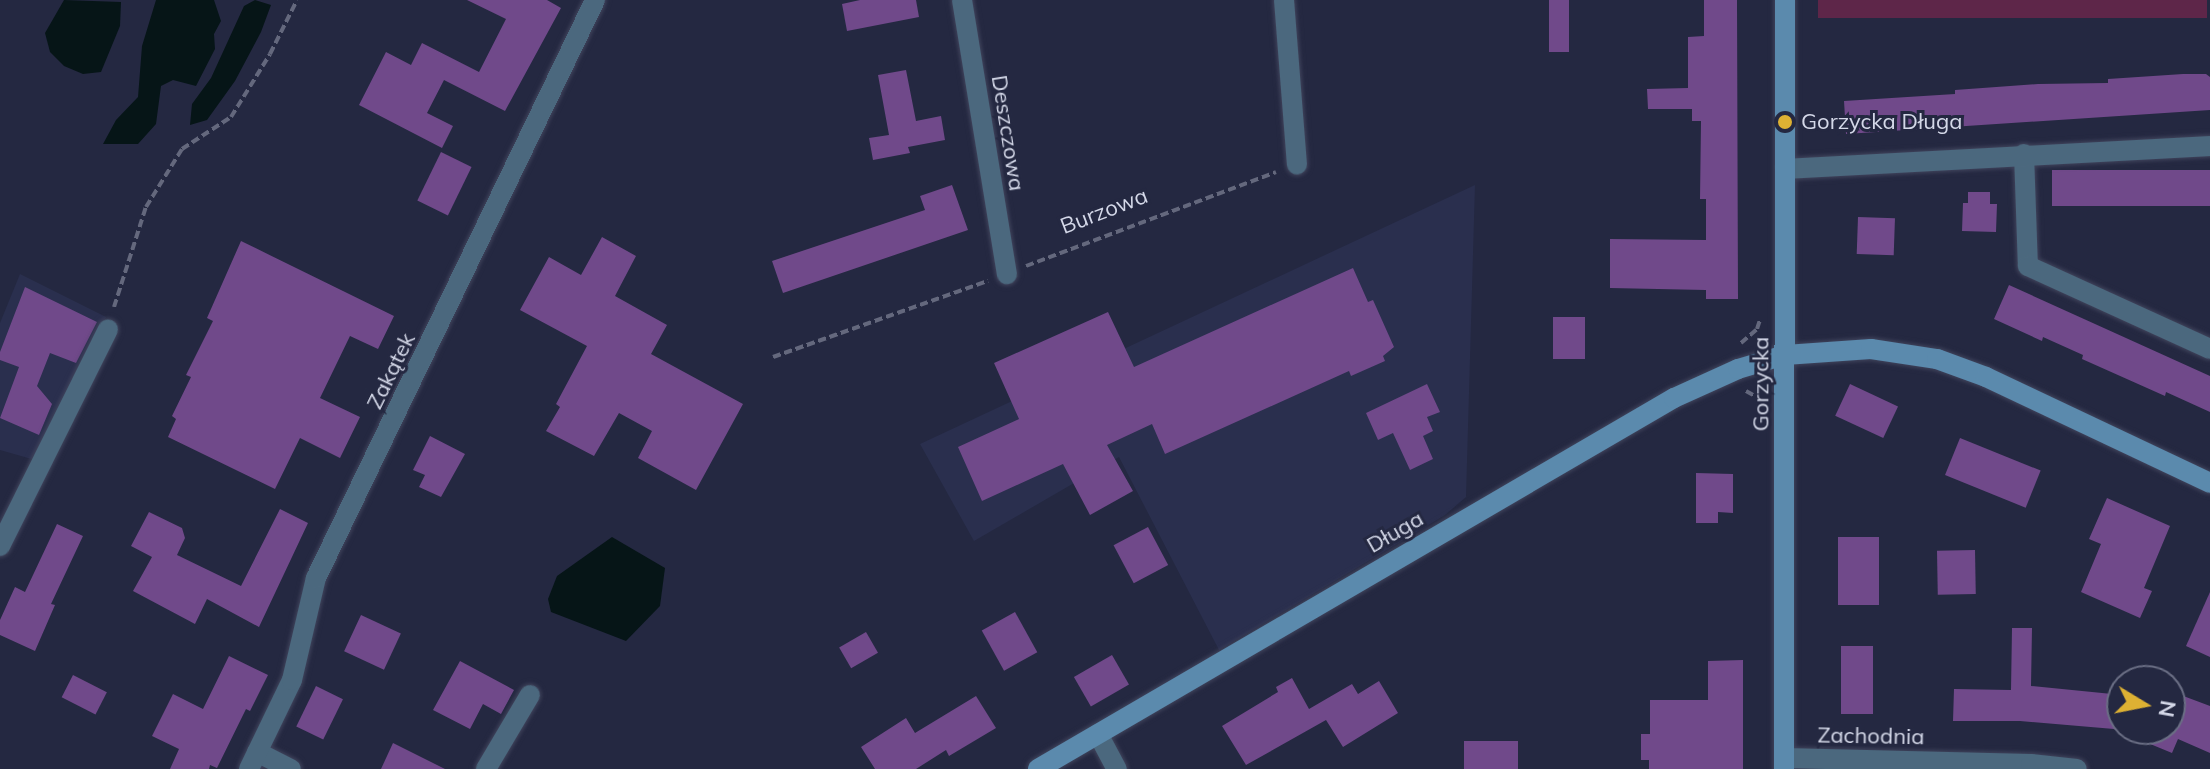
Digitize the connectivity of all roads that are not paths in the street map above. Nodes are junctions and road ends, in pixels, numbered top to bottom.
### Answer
1 (595, 0) edge
2 (962, 0) edge
3 (1284, 0) edge
4 (1785, 0) edge
5 (2210, 146) edge
6 (2024, 154) junction
7 (1297, 164) road end
8 (1785, 169) junction
9 (1007, 274) road end
10 (108, 329) road end
11 (2210, 349) edge
12 (1785, 355) junction
13 (2210, 483) edge
14 (0, 546) edge
15 (530, 695) dead end
16 (1098, 734) junction
17 (253, 760) edge
18 (1784, 763) edge
19 (1957, 766) edge
20 (291, 769) edge
21 (486, 769) edge
22 (1038, 769) edge
23 (1117, 769) edge
24 (2077, 769) edge

1 - 17 street, Zakątek
2 - 9 street, Deszczowa
3 - 7 street
4 - 8 street, Gorzycka
5 - 6 street
6 - 8 street
6 - 11 street
8 - 12 street, Gorzycka
10 - 14 street
12 - 13 street, Długa
12 - 16 street, Długa
12 - 18 street, Gorzycka
15 - 21 street
16 - 22 street, Długa
16 - 23 street
17 - 20 street
18 - 19 street, Zachodnia
19 - 24 street, Zachodnia

